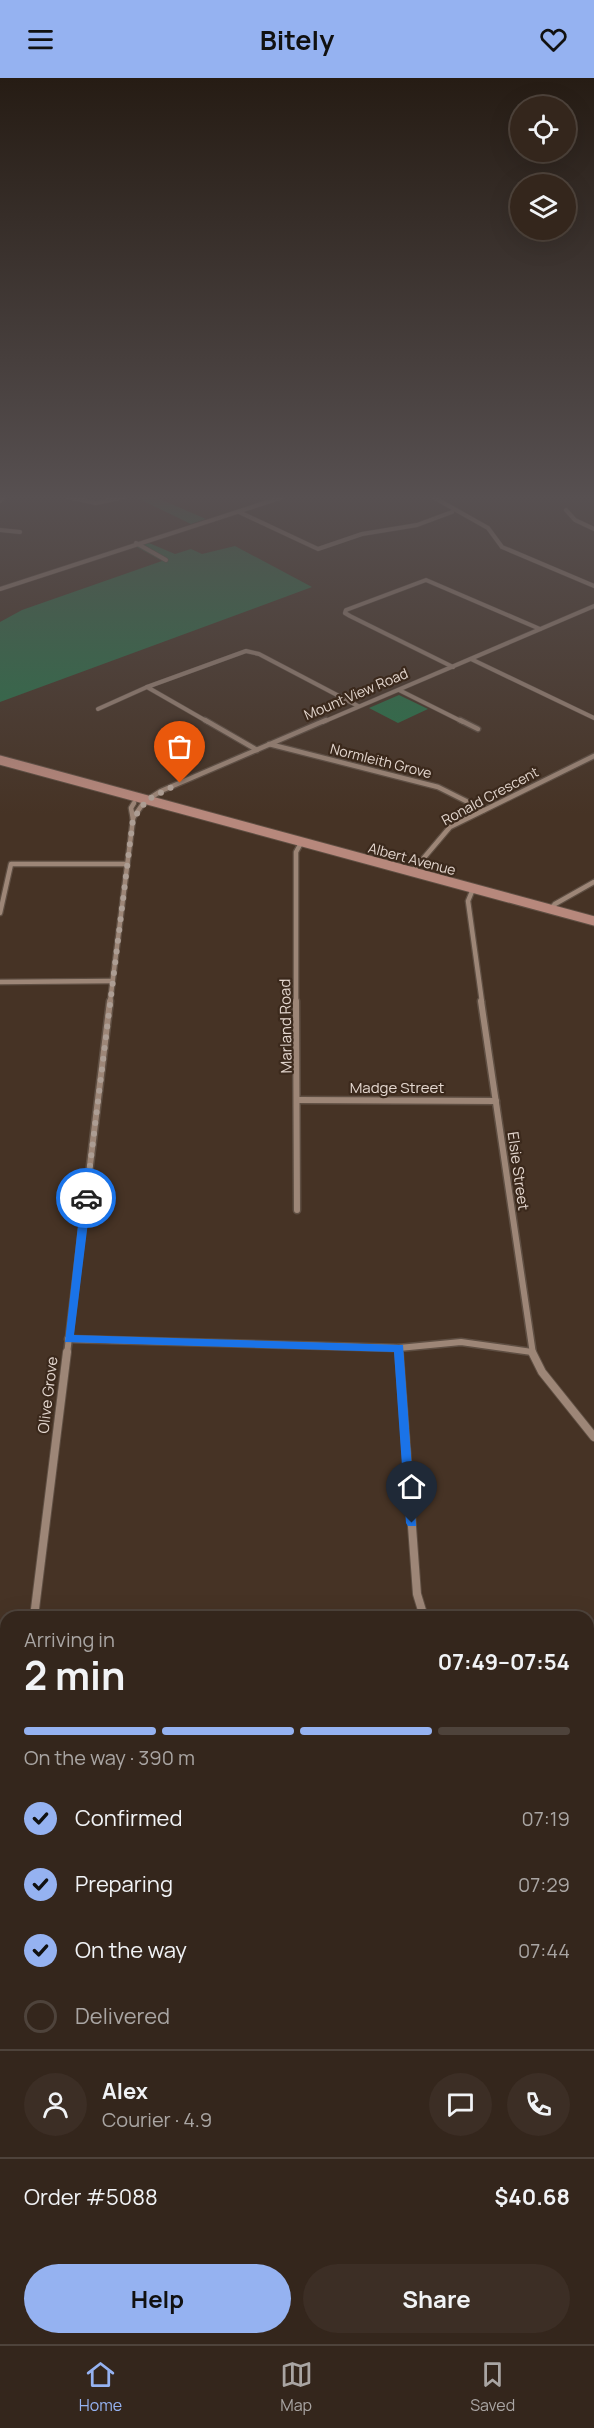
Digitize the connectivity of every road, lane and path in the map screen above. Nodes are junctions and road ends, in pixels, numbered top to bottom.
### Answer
1 (365, 603) edge
2 (479, 603) edge
3 (594, 606) edge
4 (540, 629) junction
5 (471, 659) junction
6 (453, 667) junction
7 (147, 687) junction
8 (399, 690) junction
9 (358, 706) junction
10 (98, 709) dead end
11 (594, 718) edge
12 (478, 729) dead end
13 (269, 744) junction
14 (257, 750) junction
15 (594, 756) edge
16 (0, 760) edge
17 (0, 765) edge
18 (141, 802) junction
19 (484, 810) junction
20 (301, 843) junction
21 (127, 864) junction
22 (411, 873) junction
23 (594, 882) edge
24 (473, 889) junction
25 (551, 909) junction
26 (0, 913) edge
27 (594, 921) edge
28 (112, 981) junction
29 (0, 982) edge
30 (299, 1100) junction
31 (496, 1101) junction
32 (297, 1210) dead end
33 (68, 1339) junction
34 (399, 1348) junction
35 (532, 1352) junction
36 (594, 1437) edge
37 (34, 1611) edge
38 (422, 1611) edge

1 - 6 street
2 - 4 street
3 - 4 street, Mount View Road
4 - 5 street, Mount View Road
5 - 6 street, Mount View Road
5 - 11 street
6 - 8 street, Mount View Road
7 - 9 street
7 - 10 street
7 - 14 street
8 - 9 street, Mount View Road
8 - 12 street
9 - 13 street, Mount View Road
13 - 14 street, Mount View Road
13 - 19 street, Normleith Grove
14 - 18 street, Mount View Road
15 - 19 street, Ronald Crescent
16 - 18 main road, Albert Avenue
17 - 18 main road, Albert Avenue
18 - 20 main road, Albert Avenue
18 - 21 street, Olive Grove
19 - 22 street, Ronald Crescent
20 - 22 main road, Albert Avenue
20 - 30 street, Marland Road
21 - 26 street
21 - 28 street, Olive Grove
22 - 24 main road, Albert Avenue
23 - 25 street
24 - 25 main road, Albert Avenue
24 - 31 street, Elsie Street
25 - 27 main road, Albert Avenue
28 - 29 street
28 - 33 street, Olive Grove
30 - 31 street, Madge Street
30 - 32 street, Marland Road
31 - 35 street, Elsie Street
33 - 34 street
33 - 37 street, Olive Grove
34 - 35 street
34 - 38 street
35 - 36 street, Elsie Street

